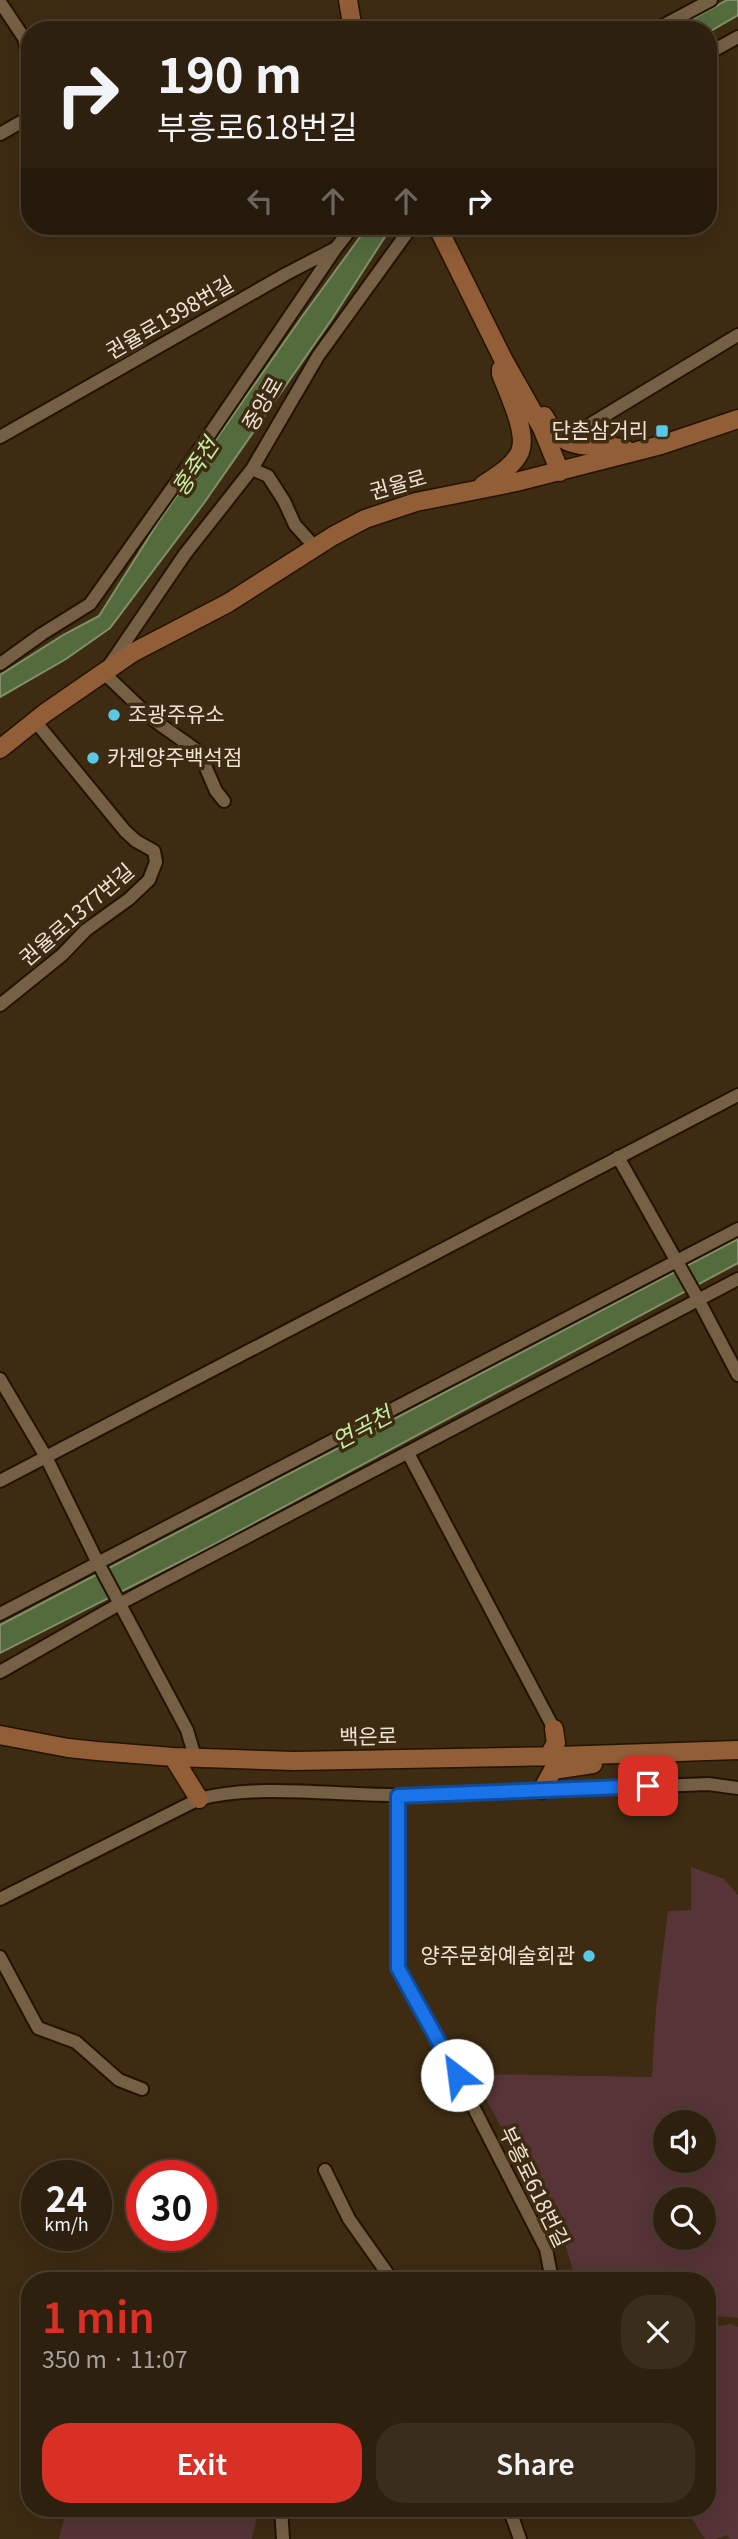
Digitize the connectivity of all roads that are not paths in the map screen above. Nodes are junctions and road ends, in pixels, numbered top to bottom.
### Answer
1 (348, 0) edge
2 (711, 0) edge
3 (0, 2) edge
4 (352, 21) edge
5 (672, 21) edge
6 (21, 34) edge
7 (738, 37) edge
8 (717, 49) edge
9 (21, 122) edge
10 (0, 134) edge
11 (346, 235) edge
12 (405, 235) edge
13 (441, 235) edge
14 (336, 248) junction
15 (738, 335) edge
16 (503, 359) junction
17 (738, 419) edge
18 (0, 437) edge
19 (566, 439) junction
20 (635, 452) junction
21 (252, 469) junction
22 (559, 472) junction
23 (476, 491) junction
24 (315, 547) junction
25 (0, 664) edge
26 (104, 673) junction
27 (35, 721) junction
28 (0, 749) edge
29 (224, 802) dead end
30 (0, 1005) edge
31 (738, 1095) edge
32 (618, 1157) junction
33 (738, 1229) edge
34 (676, 1261) junction
35 (738, 1279) edge
36 (698, 1299) junction
37 (738, 1375) edge
38 (0, 1379) edge
39 (408, 1453) junction
40 (46, 1457) junction
41 (0, 1481) edge
42 (97, 1561) junction
43 (121, 1603) junction
44 (0, 1614) edge
45 (0, 1672) edge
46 (554, 1730) joint
47 (0, 1735) edge
48 (738, 1750) edge
49 (651, 1753) junction
50 (195, 1757) junction
51 (543, 1757) junction
52 (173, 1758) junction
53 (738, 1788) edge
54 (542, 1790) junction
55 (398, 1796) junction
56 (199, 1800) junction
57 (0, 1899) edge
58 (0, 1958) edge
59 (142, 2089) dead end
60 (325, 2169) dead end
61 (386, 2272) edge
62 (550, 2272) edge
63 (282, 2517) edge
64 (512, 2517) edge
65 (283, 2539) edge
66 (520, 2539) edge

1 - 4 main road
2 - 5 street
3 - 6 street
7 - 8 street
9 - 10 street
11 - 14 street, 권율로1398번길
12 - 21 street, 중앙로
13 - 16 main road
14 - 18 street, 권율로1398번길
14 - 25 street
15 - 19 street
16 - 19 main road
16 - 22 main road
16 - 23 main road
17 - 20 main road, 권율로
19 - 20 main road
20 - 22 main road, 권율로
21 - 24 street
21 - 26 street, 중앙로
22 - 23 main road, 권율로
23 - 24 main road, 권율로
24 - 26 main road, 권율로
26 - 27 main road, 권율로
26 - 29 street
27 - 28 main road, 권율로
27 - 30 street, 권율로1377번길
31 - 32 street
32 - 34 street
32 - 40 street
33 - 34 street
34 - 36 street
34 - 42 street
35 - 36 street
36 - 37 street
36 - 39 street
38 - 40 street
39 - 43 street
39 - 46 street
40 - 41 street
40 - 42 street
42 - 43 street
42 - 44 street
43 - 45 street
43 - 50 street
46 - 51 main road
47 - 52 main road, 백은로
48 - 49 main road, 백은로
49 - 51 main road, 백은로
49 - 54 main road
50 - 51 main road, 백은로
50 - 52 main road, 백은로
51 - 54 main road
52 - 56 main road
53 - 54 street
54 - 55 street
55 - 56 street
55 - 62 street, 부흥로618번길
56 - 57 street
58 - 59 street
60 - 61 street
63 - 65 street
64 - 66 street

